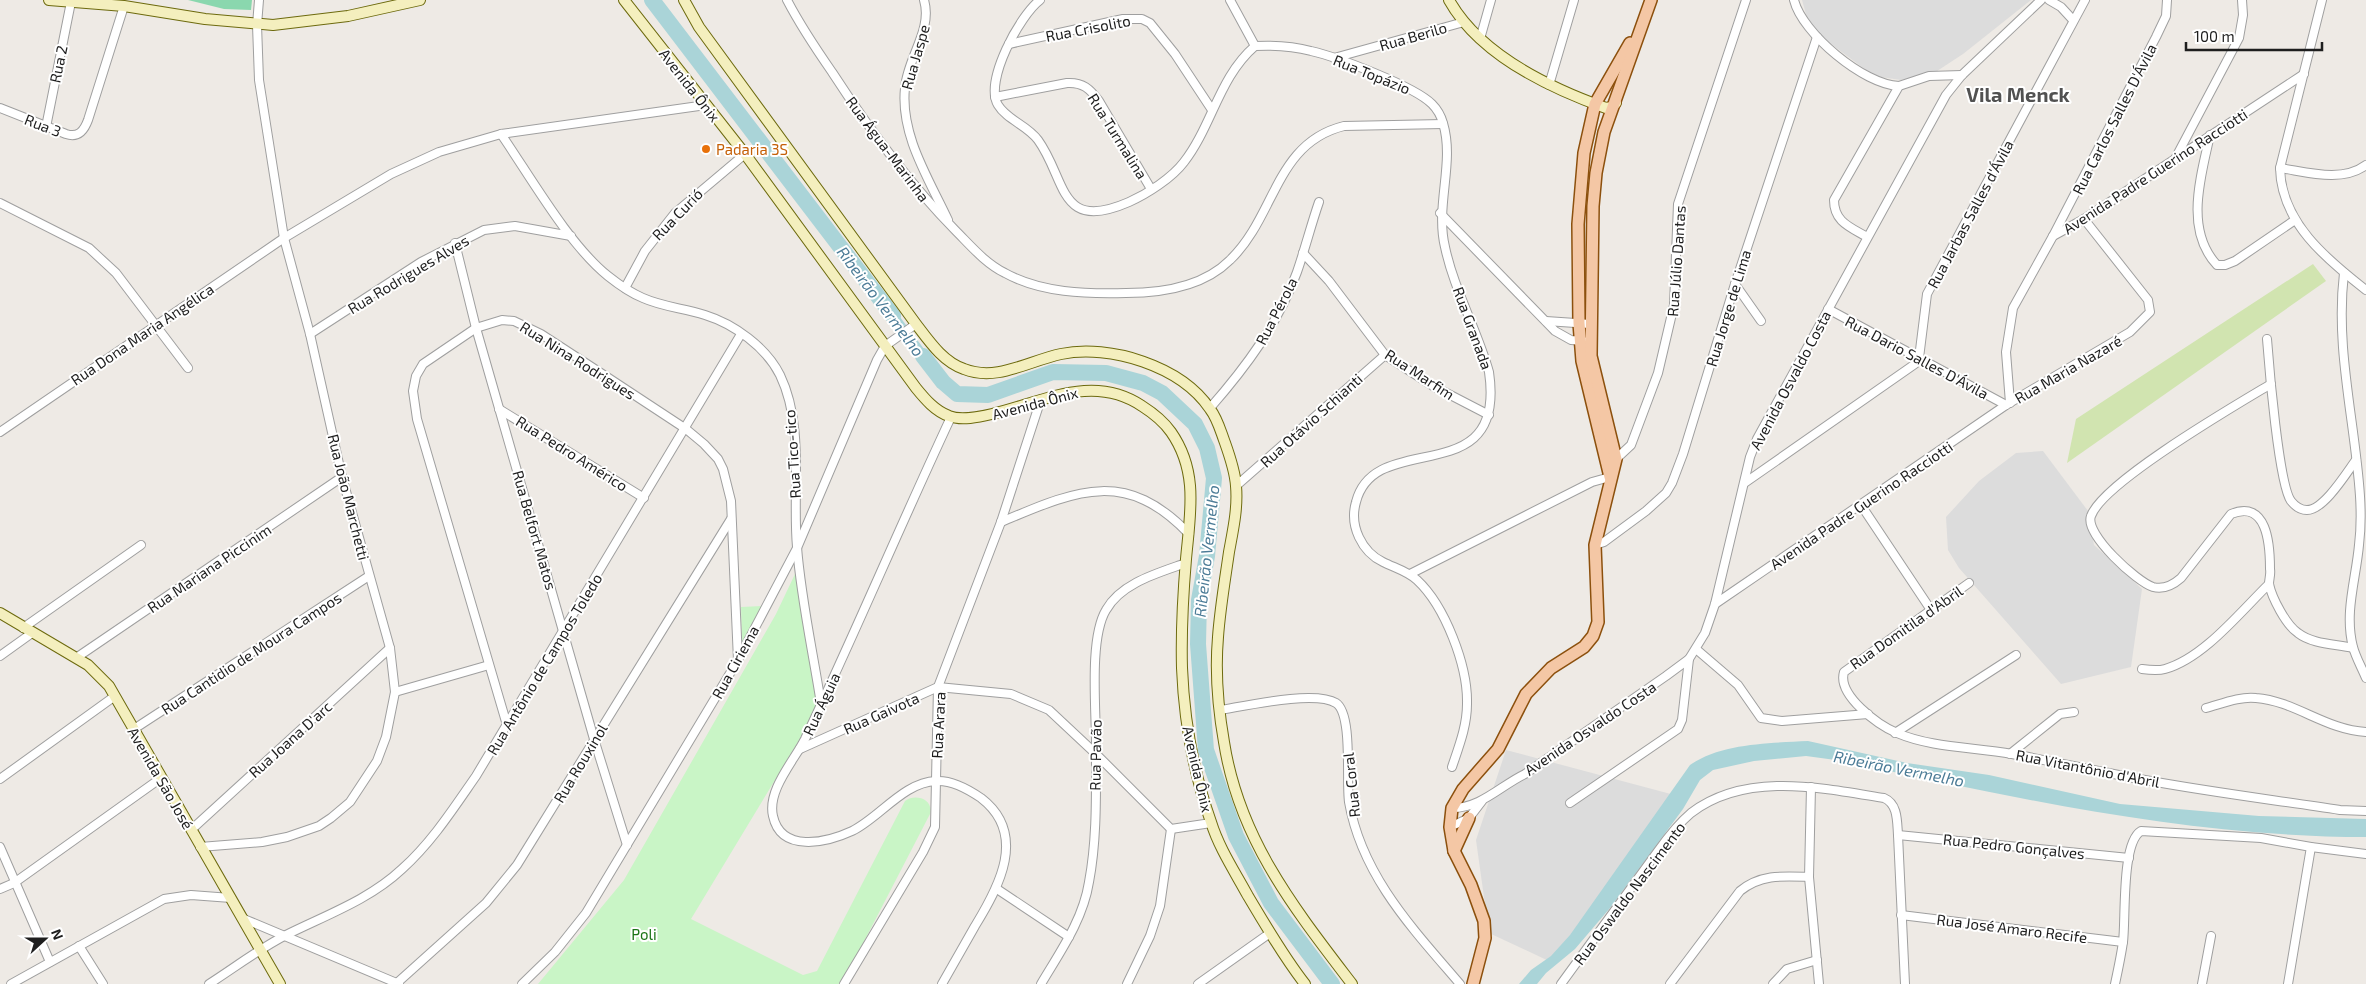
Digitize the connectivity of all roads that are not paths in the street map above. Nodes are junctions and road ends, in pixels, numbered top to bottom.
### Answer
1 (49, 0) edge
2 (259, 0) edge
3 (420, 0) edge
4 (624, 0) edge
5 (684, 0) edge
6 (787, 0) edge
7 (924, 0) edge
8 (1040, 0) edge
9 (1230, 0) edge
10 (1449, 0) edge
11 (1491, 0) edge
12 (1574, 0) edge
13 (1645, 0) edge
14 (1651, 0) edge
15 (1746, 0) edge
16 (1794, 0) edge
17 (2041, 0) edge
18 (2049, 0) edge
19 (2085, 0) edge
20 (2167, 0) edge
21 (2242, 0) edge
22 (2322, 0) edge
23 (71, 2) junction
24 (124, 6) junction
25 (2073, 20) junction
26 (1464, 22) junction
27 (257, 25) junction
28 (1817, 37) junction
29 (1480, 39) junction
30 (1009, 44) junction
31 (1255, 46) junction
32 (1334, 58) junction
33 (2304, 74) junction
34 (1962, 75) junction
35 (1549, 85) junction
36 (1898, 86) junction
37 (995, 98) junction
38 (1616, 103) junction
39 (1595, 104) junction
40 (706, 105) junction
41 (0, 108) edge
42 (1212, 110) junction
43 (1443, 124) junction
44 (46, 127) junction
45 (502, 134) junction
46 (2210, 135) junction
47 (745, 154) junction
48 (2175, 159) junction
49 (2366, 165) edge
50 (2280, 168) junction
51 (1596, 173) junction
52 (1151, 189) junction
53 (1319, 202) dead end
54 (0, 203) edge
55 (1440, 213) junction
56 (2084, 219) junction
57 (2295, 220) junction
58 (950, 225) junction
59 (571, 236) junction
60 (2053, 236) junction
61 (1867, 237) junction
62 (284, 238) junction
63 (455, 243) junction
64 (1303, 252) junction
65 (2344, 273) junction
66 (1735, 284) junction
67 (625, 288) junction
68 (2366, 290) edge
69 (1828, 309) junction
70 (1546, 321) junction
71 (1761, 321) dead end
72 (156, 324) junction
73 (1584, 324) junction
74 (914, 325) junction
75 (476, 328) junction
76 (310, 334) junction
77 (742, 334) junction
78 (2267, 340) dead end
79 (1585, 341) junction
80 (887, 345) junction
81 (1385, 354) junction
82 (1919, 358) junction
83 (188, 368) dead end
84 (2271, 384) junction
85 (1042, 398) junction
86 (2008, 404) junction
87 (1210, 408) junction
88 (499, 409) junction
89 (1489, 415) junction
90 (951, 417) junction
91 (686, 430) junction
92 (0, 432) edge
93 (1616, 459) junction
94 (2356, 460) junction
95 (342, 477) junction
96 (1610, 477) junction
97 (1746, 482) junction
98 (1236, 486) junction
99 (644, 498) junction
100 (1861, 505) junction
101 (732, 518) junction
102 (1001, 522) junction
103 (1189, 534) junction
104 (141, 544) dead end
105 (1595, 545) junction
106 (796, 548) junction
107 (1186, 562) junction
108 (1410, 574) junction
109 (369, 576) junction
110 (1969, 583) dead end
111 (2269, 584) junction
112 (1715, 604) junction
113 (1931, 610) junction
114 (0, 613) edge
115 (564, 630) junction
116 (28, 631) junction
117 (390, 648) junction
118 (2353, 648) junction
119 (1696, 649) junction
120 (2016, 655) dead end
121 (0, 656) edge
122 (76, 658) junction
123 (1688, 659) junction
124 (738, 660) junction
125 (489, 665) junction
126 (2142, 669) dead end
127 (1844, 672) joint
128 (2366, 678) edge
129 (938, 687) junction
130 (395, 692) junction
131 (115, 696) junction
132 (821, 704) junction
133 (2206, 708) dead end
134 (1220, 710) junction
135 (2074, 712) dead end
136 (1868, 714) junction
137 (507, 725) junction
138 (134, 729) junction
139 (2366, 732) edge
140 (1895, 733) junction
141 (594, 739) junction
142 (800, 749) junction
143 (1096, 754) junction
144 (2010, 754) junction
145 (1452, 766) dead end
146 (161, 778) junction
147 (0, 779) edge
148 (935, 781) junction
149 (1811, 787) junction
150 (1483, 800) junction
151 (1570, 803) dead end
152 (1452, 808) junction
153 (2366, 812) edge
154 (1469, 818) junction
155 (1211, 823) junction
156 (1450, 827) junction
157 (1171, 829) junction
158 (191, 830) junction
159 (1898, 835) junction
160 (627, 845) junction
161 (0, 847) edge
162 (200, 847) junction
163 (2311, 847) junction
164 (1454, 851) junction
165 (2366, 854) edge
166 (2129, 858) junction
167 (1809, 877) junction
168 (14, 883) junction
169 (0, 889) edge
170 (997, 889) junction
171 (231, 898) junction
172 (1902, 915) junction
173 (244, 919) junction
174 (1270, 933) junction
175 (286, 936) junction
176 (2211, 936) dead end
177 (1069, 937) junction
178 (2123, 942) junction
179 (79, 946) junction
180 (261, 950) junction
181 (1817, 960) junction
182 (50, 962) junction
183 (11, 984) edge
184 (103, 984) edge
185 (209, 984) edge
186 (280, 984) edge
187 (398, 984) edge
188 (522, 984) edge
189 (844, 984) edge
190 (942, 984) edge
191 (1041, 984) edge
192 (1127, 984) edge
193 (1198, 984) edge
194 (1305, 984) edge
195 (1352, 984) edge
196 (1460, 984) edge
197 (1473, 984) edge
198 (1561, 984) edge
199 (1670, 984) edge
200 (1773, 984) edge
201 (1819, 984) edge
202 (1905, 984) edge
203 (2115, 984) edge
204 (2202, 984) edge
205 (2288, 984) edge

1 - 23 main road
2 - 27 street, Rua João Marchetti
3 - 27 main road
4 - 40 main road, Avenida Ônix
5 - 74 main road, Avenida Ônix
6 - 58 street, Rua Água-Marinha
7 - 58 street, Rua Jaspe
8 - 30 street
9 - 31 street
10 - 26 main road
11 - 29 street
12 - 35 street
13 - 39 main road
14 - 38 main road
15 - 93 street, Rua Júlio Dantas
16 - 28 street
17 - 34 street, Avenida Osvaldo Costa
18 - 25 street
19 - 25 street, Rua Jarbas Salles d'Ávila
20 - 60 street, Rua Carlos Salles D'Ávila
21 - 48 street
22 - 33 street
23 - 24 main road
23 - 44 street, Rua 2
24 - 27 main road
24 - 44 street, Rua 3
25 - 82 street, Rua Jarbas Salles d'Ávila
26 - 29 main road
26 - 32 street, Rua Berilo
27 - 62 street, Rua João Marchetti
28 - 36 street
28 - 66 street, Rua Jorge de Lima
29 - 35 main road
30 - 37 street
30 - 42 street, Rua Crisolito
31 - 32 street, Rua Topázio
31 - 42 street
32 - 43 street, Rua Topázio
33 - 46 street, Avenida Padre Guerino Racciotti
33 - 50 street
34 - 36 street
34 - 61 street, Avenida Osvaldo Costa
35 - 39 main road
36 - 61 street
37 - 52 street, Rua Turmalina
37 - 52 street
38 - 39 main road
38 - 51 main road
39 - 51 main road
39 - 73 main road
40 - 45 street, Rua Dona Maria Angélica
40 - 47 main road, Avenida Ônix
41 - 44 street, Rua 3
42 - 52 street
43 - 55 street, Rua Topázio
43 - 58 street, Rua Água-Marinha
45 - 59 street, Rua Tico-tico
45 - 62 street, Rua Dona Maria Angélica
46 - 48 street, Avenida Padre Guerino Racciotti
46 - 57 street
47 - 67 street, Rua Curió
47 - 80 main road, Avenida Ônix
48 - 56 street, Avenida Padre Guerino Racciotti
49 - 50 street
50 - 57 street
51 - 73 main road
53 - 64 street, Rua Pérola
54 - 72 street
55 - 70 street
55 - 89 street, Rua Granada
56 - 60 street, Avenida Padre Guerino Racciotti
56 - 86 street, Rua Maria Nazaré
57 - 65 street
59 - 63 street, Rua Rodrigues Alves
59 - 67 street, Rua Tico-tico
60 - 86 street, Avenida Padre Guerino Racciotti
61 - 69 street, Avenida Osvaldo Costa
62 - 72 street, Rua Dona Maria Angélica
62 - 76 street, Rua João Marchetti
63 - 75 street, Rua Belfort Matos
63 - 76 street, Rua Rodrigues Alves
64 - 81 street, Rua Marfim
64 - 87 street, Rua Pérola
65 - 68 street
65 - 94 street
66 - 71 street
66 - 105 street, Rua Jorge de Lima
67 - 77 street, Rua Tico-tico
69 - 82 street, Rua Dario Salles D'Ávila
69 - 97 street, Avenida Osvaldo Costa
70 - 73 street
70 - 79 street
72 - 83 street
72 - 92 street, Rua Dona Maria Angélica
73 - 79 main road
74 - 80 street, Rua Ciriema
74 - 87 main road, Avenida Ônix
75 - 88 street, Rua Belfort Matos
75 - 91 street, Rua Nina Rodrigues
75 - 125 street, Rua Nina Rodrigues
76 - 95 street, Rua João Marchetti
77 - 91 street, Rua Antônio de Campos Toledo
77 - 106 street, Rua Tico-tico
78 - 84 street
79 - 93 main road
79 - 96 main road
80 - 90 main road, Avenida Ônix
80 - 106 street, Rua Ciriema
81 - 89 street, Rua Marfim
81 - 98 street, Rua Otávio Schianti
82 - 86 street, Rua Dario Salles D'Ávila
82 - 97 street
84 - 94 street
84 - 111 street
85 - 90 main road, Avenida Ônix
85 - 102 street, Rua Arara
85 - 103 main road, Avenida Ônix
86 - 100 street, Avenida Padre Guerino Racciotti
87 - 98 main road, Avenida Ônix
88 - 99 street, Rua Pedro Américo
88 - 115 street, Rua Belfort Matos
89 - 108 street
90 - 132 street, Rua Águia
91 - 99 street, Rua Antônio de Campos Toledo
91 - 101 street, Rua Nina Rodrigues
93 - 96 main road
94 - 118 street
95 - 109 street, Rua João Marchetti
95 - 122 street, Rua Mariana Piccinim
96 - 105 main road
96 - 108 street
97 - 112 street, Avenida Osvaldo Costa
98 - 134 main road, Avenida Ônix
99 - 115 street, Rua Antônio de Campos Toledo
100 - 112 street, Avenida Padre Guerino Racciotti
100 - 113 street
101 - 124 street, Rua Nina Rodrigues
101 - 141 street, Rua Rouxinol
102 - 103 street
102 - 129 street, Rua Arara
103 - 107 main road, Avenida Ônix
104 - 116 street
105 - 152 main road
106 - 124 street, Rua Ciriema
106 - 132 street, Rua Tico-tico
107 - 143 street, Rua Pavão
107 - 155 main road, Avenida Ônix
108 - 145 street
109 - 117 street, Rua João Marchetti
109 - 138 street, Rua Cantidio de Moura Campos
110 - 113 street, Rua Domitila d'Abril
111 - 118 street
111 - 126 street
112 - 119 street, Avenida Osvaldo Costa
113 - 127 street, Rua Domitila d'Abril
114 - 116 main road, Avenida São José
115 - 137 street, Rua Antônio de Campos Toledo
115 - 141 street, Rua Belfort Matos
116 - 121 street
116 - 122 main road, Avenida São José
117 - 130 street, Rua João Marchetti
117 - 158 street, Rua Joana D'arc
118 - 128 street
119 - 123 street, Avenida Osvaldo Costa
119 - 136 street
120 - 140 street
122 - 131 main road, Avenida São José
123 - 150 street, Avenida Osvaldo Costa
123 - 151 street
124 - 160 street, Rua Ciriema
125 - 130 street
125 - 137 street, Rua Nina Rodrigues
127 - 136 street, Rua Vitantônio d'Abril
129 - 142 street, Rua Gaivota
129 - 143 street, Rua Gaivota
129 - 148 street, Rua Arara
130 - 162 street, Rua João Marchetti
131 - 138 main road, Avenida São José
131 - 147 street
132 - 142 street, Rua Águia
133 - 139 street
134 - 195 main road, Avenida Ônix
134 - 196 street, Rua Coral
135 - 144 street
136 - 140 street, Rua Vitantônio d'Abril
137 - 175 street, Rua Antônio de Campos Toledo
138 - 146 main road, Avenida São José
140 - 144 street, Rua Vitantônio d'Abril
141 - 160 street, Rua Belfort Matos
141 - 187 street, Rua Rouxinol
142 - 148 street, Rua Águia
143 - 157 street, Rua Gaivota
143 - 177 street, Rua Pavão
144 - 153 street, Rua Vitantônio d'Abril
146 - 158 main road, Avenida São José
146 - 168 street
148 - 170 street
148 - 189 street, Rua Arara
149 - 159 street, Rua Oswaldo Nascimento
149 - 167 street
149 - 198 street, Rua Oswaldo Nascimento
150 - 152 street, Avenida Osvaldo Costa
150 - 154 street, Avenida Osvaldo Costa
152 - 156 main road
154 - 156 street, Avenida Osvaldo Costa
154 - 164 main road
155 - 157 street
155 - 174 main road, Avenida Ônix
156 - 164 main road
157 - 192 street
158 - 162 main road, Avenida São José
159 - 166 street, Rua Pedro Gonçalves
159 - 172 street
160 - 188 street, Rua Ciriema
161 - 168 street
162 - 171 main road, Avenida São José
163 - 165 street
163 - 166 street
163 - 205 street
164 - 197 main road
166 - 178 street
167 - 181 street
167 - 199 street
168 - 169 street
168 - 182 street
170 - 177 street
170 - 190 street
171 - 173 main road, Avenida São José
171 - 179 street
172 - 178 street, Rua José Amaro Recife
172 - 202 street
173 - 175 street
173 - 180 main road, Avenida São José
174 - 193 street
174 - 194 main road, Avenida Ônix
175 - 180 street, Rua Antônio de Campos Toledo
175 - 187 street
176 - 204 street
177 - 191 street, Rua Pavão
178 - 203 street
179 - 182 street
179 - 184 street
180 - 185 street, Rua Antônio de Campos Toledo
180 - 186 main road, Avenida São José
181 - 200 street
181 - 201 street
182 - 183 street

